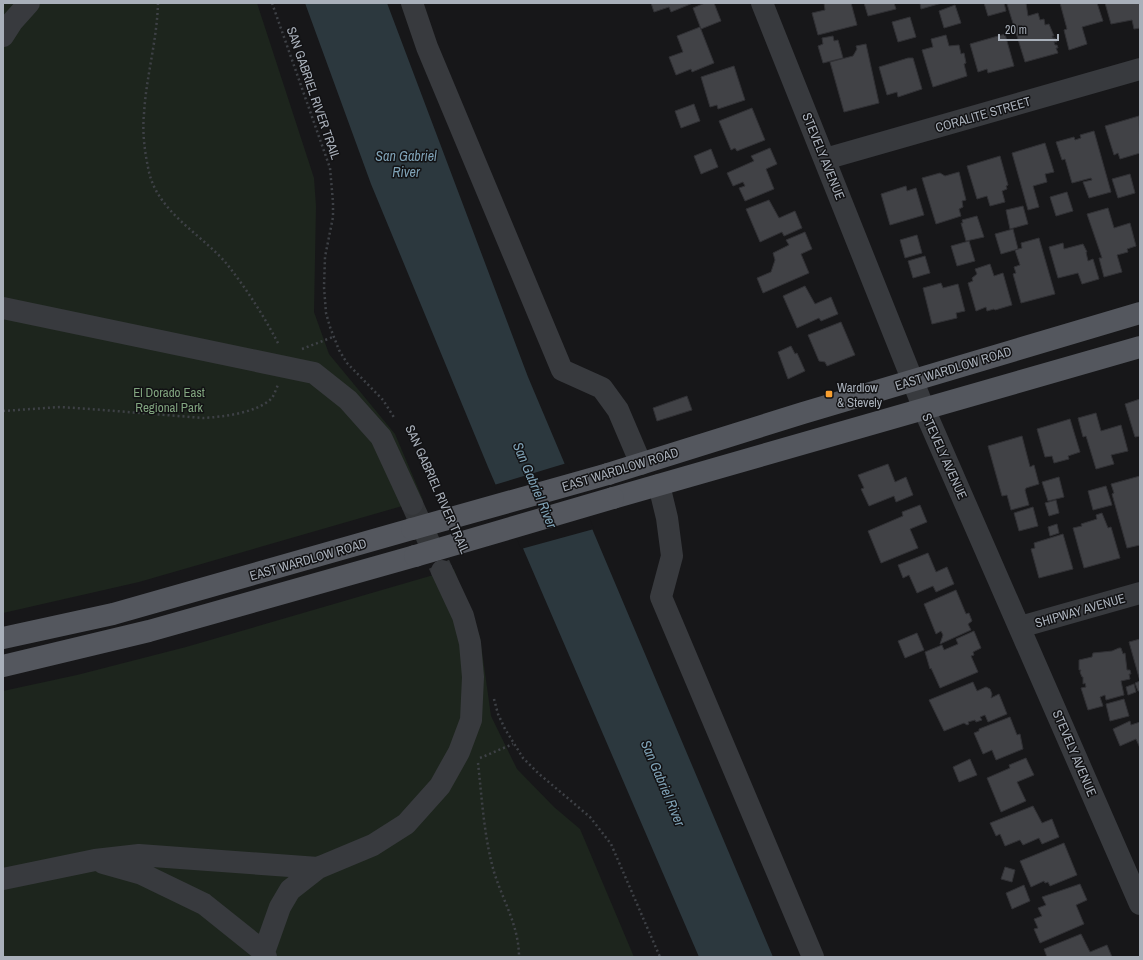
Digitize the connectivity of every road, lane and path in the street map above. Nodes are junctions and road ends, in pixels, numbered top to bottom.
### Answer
1 (29, 3) edge
2 (158, 3) edge
3 (272, 3) edge
4 (412, 3) edge
5 (762, 3) edge
6 (3, 36) edge
7 (1140, 69) edge
8 (825, 160) junction
9 (3, 308) edge
10 (1140, 313) edge
11 (334, 337) junction
12 (1140, 347) edge
13 (295, 349) dead end
14 (281, 350) dead end
15 (914, 380) junction
16 (279, 381) dead end
17 (924, 409) junction
18 (3, 411) edge
19 (398, 423) dead end
20 (641, 464) junction
21 (659, 485) junction
22 (412, 504) tunnel mouth
23 (442, 571) tunnel mouth
24 (1140, 593) edge
25 (1020, 627) junction
26 (3, 638) edge
27 (3, 666) edge
28 (493, 694) dead end
29 (513, 744) junction
30 (94, 860) junction
31 (318, 868) junction
32 (3, 879) edge
33 (1140, 904) edge
34 (265, 954) edge
35 (519, 957) edge
36 (660, 957) edge
37 (813, 957) edge

1 - 6 street
2 - 14 path
3 - 11 path, SAN GABRIEL RIVER TRAIL
4 - 20 street
5 - 8 street, STEVELY AVENUE
7 - 8 street, CORALITE STREET
8 - 15 street, STEVELY AVENUE
9 - 22 street
10 - 15 main road, EAST WARDLOW ROAD
11 - 13 path
11 - 19 path, SAN GABRIEL RIVER TRAIL
12 - 17 main road, EAST WARDLOW ROAD
15 - 17 street, STEVELY AVENUE
15 - 20 main road, EAST WARDLOW ROAD
16 - 18 path
17 - 21 main road, EAST WARDLOW ROAD
17 - 25 street, STEVELY AVENUE
20 - 26 main road, EAST WARDLOW ROAD, bridge
21 - 27 main road, EAST WARDLOW ROAD, bridge
21 - 37 street
23 - 31 street
24 - 25 street, SHIPWAY AVENUE
25 - 33 street, STEVELY AVENUE
28 - 29 path
29 - 35 path
29 - 36 path
30 - 31 street
30 - 32 street
30 - 34 street
31 - 34 street

